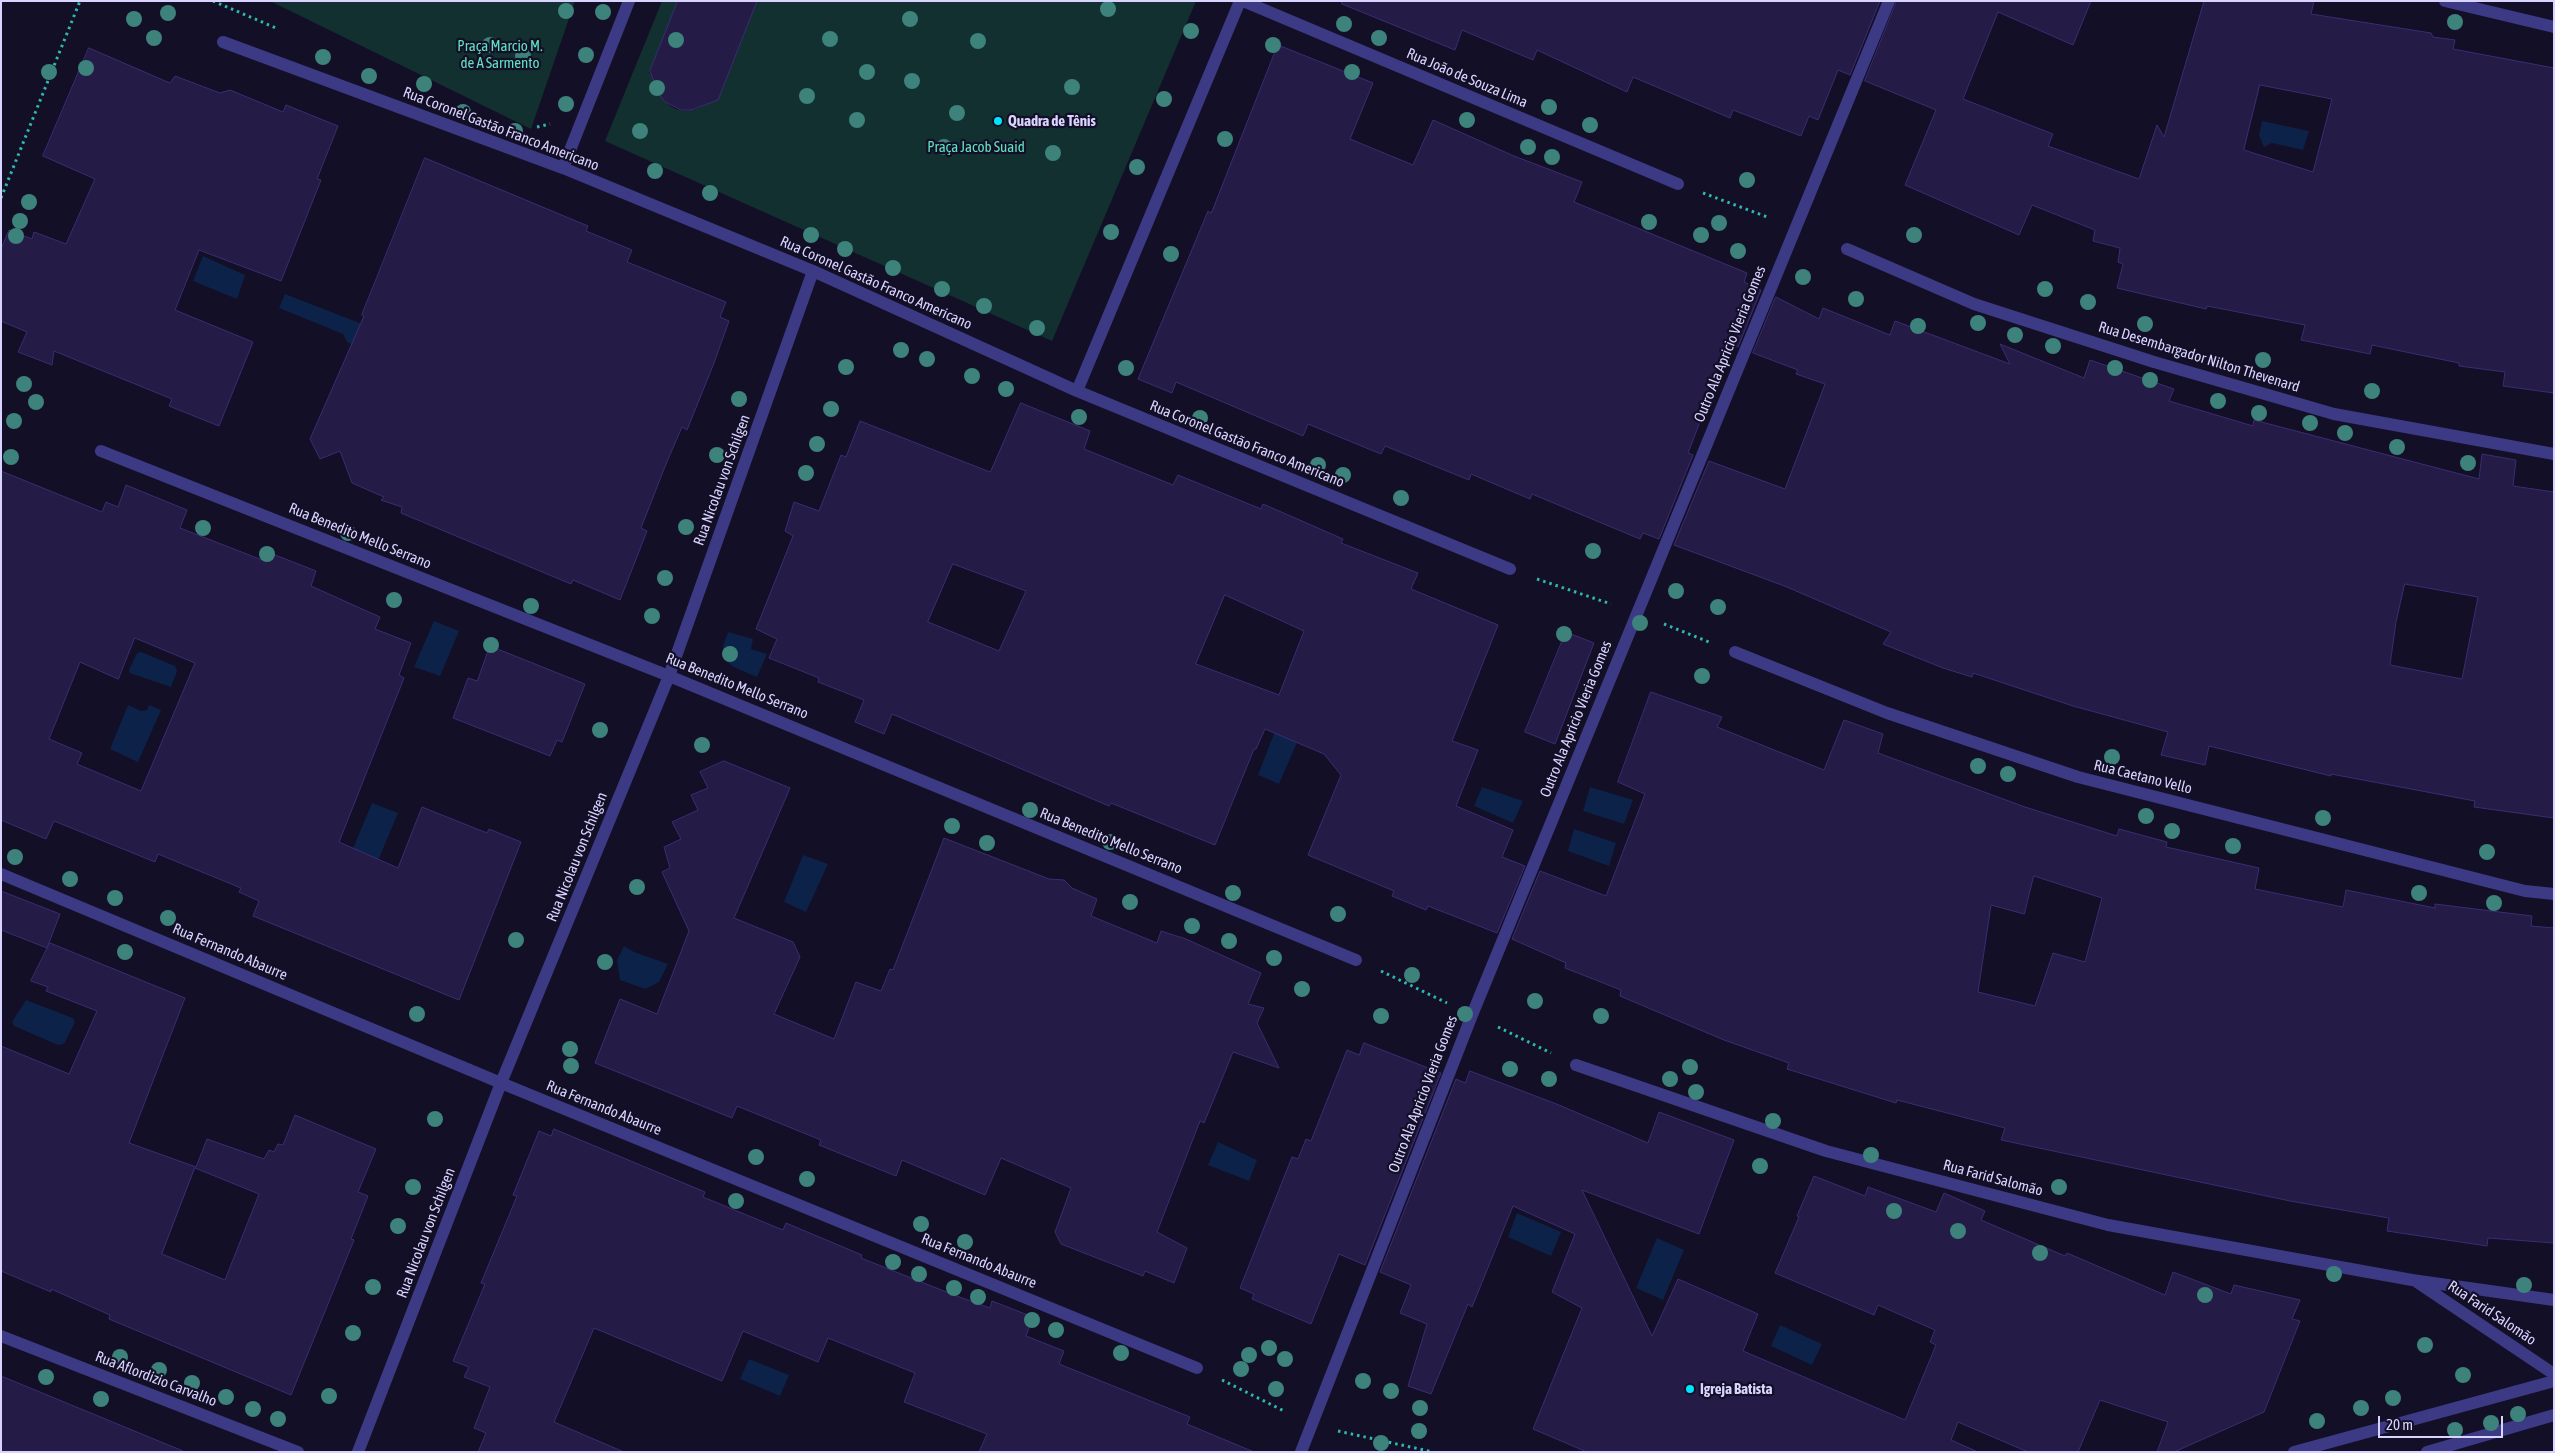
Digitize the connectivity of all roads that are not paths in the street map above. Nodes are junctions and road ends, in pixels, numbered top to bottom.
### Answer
1 (629, 1) edge
2 (1241, 1) edge
3 (1889, 1) edge
4 (2445, 1) edge
5 (2554, 27) edge
6 (222, 42) dead end
7 (563, 168) junction
8 (1678, 184) road end
9 (1847, 249) dead end
10 (813, 271) junction
11 (1077, 391) junction
12 (101, 451) dead end
13 (2554, 454) edge
14 (1510, 570) dead end
15 (1735, 652) dead end
16 (669, 676) junction
17 (1, 874) edge
18 (2554, 894) edge
19 (1356, 960) dead end
20 (1576, 1065) dead end
21 (501, 1083) junction
22 (2412, 1280) junction
23 (2554, 1300) edge
24 (1, 1336) edge
25 (1196, 1368) dead end
26 (2554, 1374) edge
27 (2554, 1380) edge
28 (2554, 1415) edge
29 (298, 1452) edge
30 (358, 1452) edge
31 (1301, 1452) edge
32 (2294, 1452) edge
33 (2427, 1452) edge

1 - 7 street
2 - 8 street, Rua João de Souza Lima
2 - 11 street
3 - 31 street, Outro Ala Apricio Vieria Gomes
4 - 5 street
6 - 7 street, Rua Coronel Gastão Franco Americano
7 - 10 street, Rua Coronel Gastão Franco Americano
9 - 13 street, Rua Desembargador Nilton Thevenard
10 - 11 street, Rua Coronel Gastão Franco Americano
10 - 16 street, Rua Nicolau von Schilgen
11 - 14 street, Rua Coronel Gastão Franco Americano
12 - 16 street, Rua Benedito Mello Serrano
15 - 18 street, Rua Caetano Vello
16 - 19 street, Rua Benedito Mello Serrano
16 - 21 street, Rua Nicolau von Schilgen
17 - 21 street, Rua Fernando Abaurre
20 - 22 street, Rua Farid Salomão
21 - 25 street, Rua Fernando Abaurre
21 - 30 street, Rua Nicolau von Schilgen
22 - 23 street, Rua Farid Salomão
22 - 26 street, Rua Farid Salomão
24 - 29 street, Rua Aflordizio Carvalho
27 - 32 street
28 - 33 street

